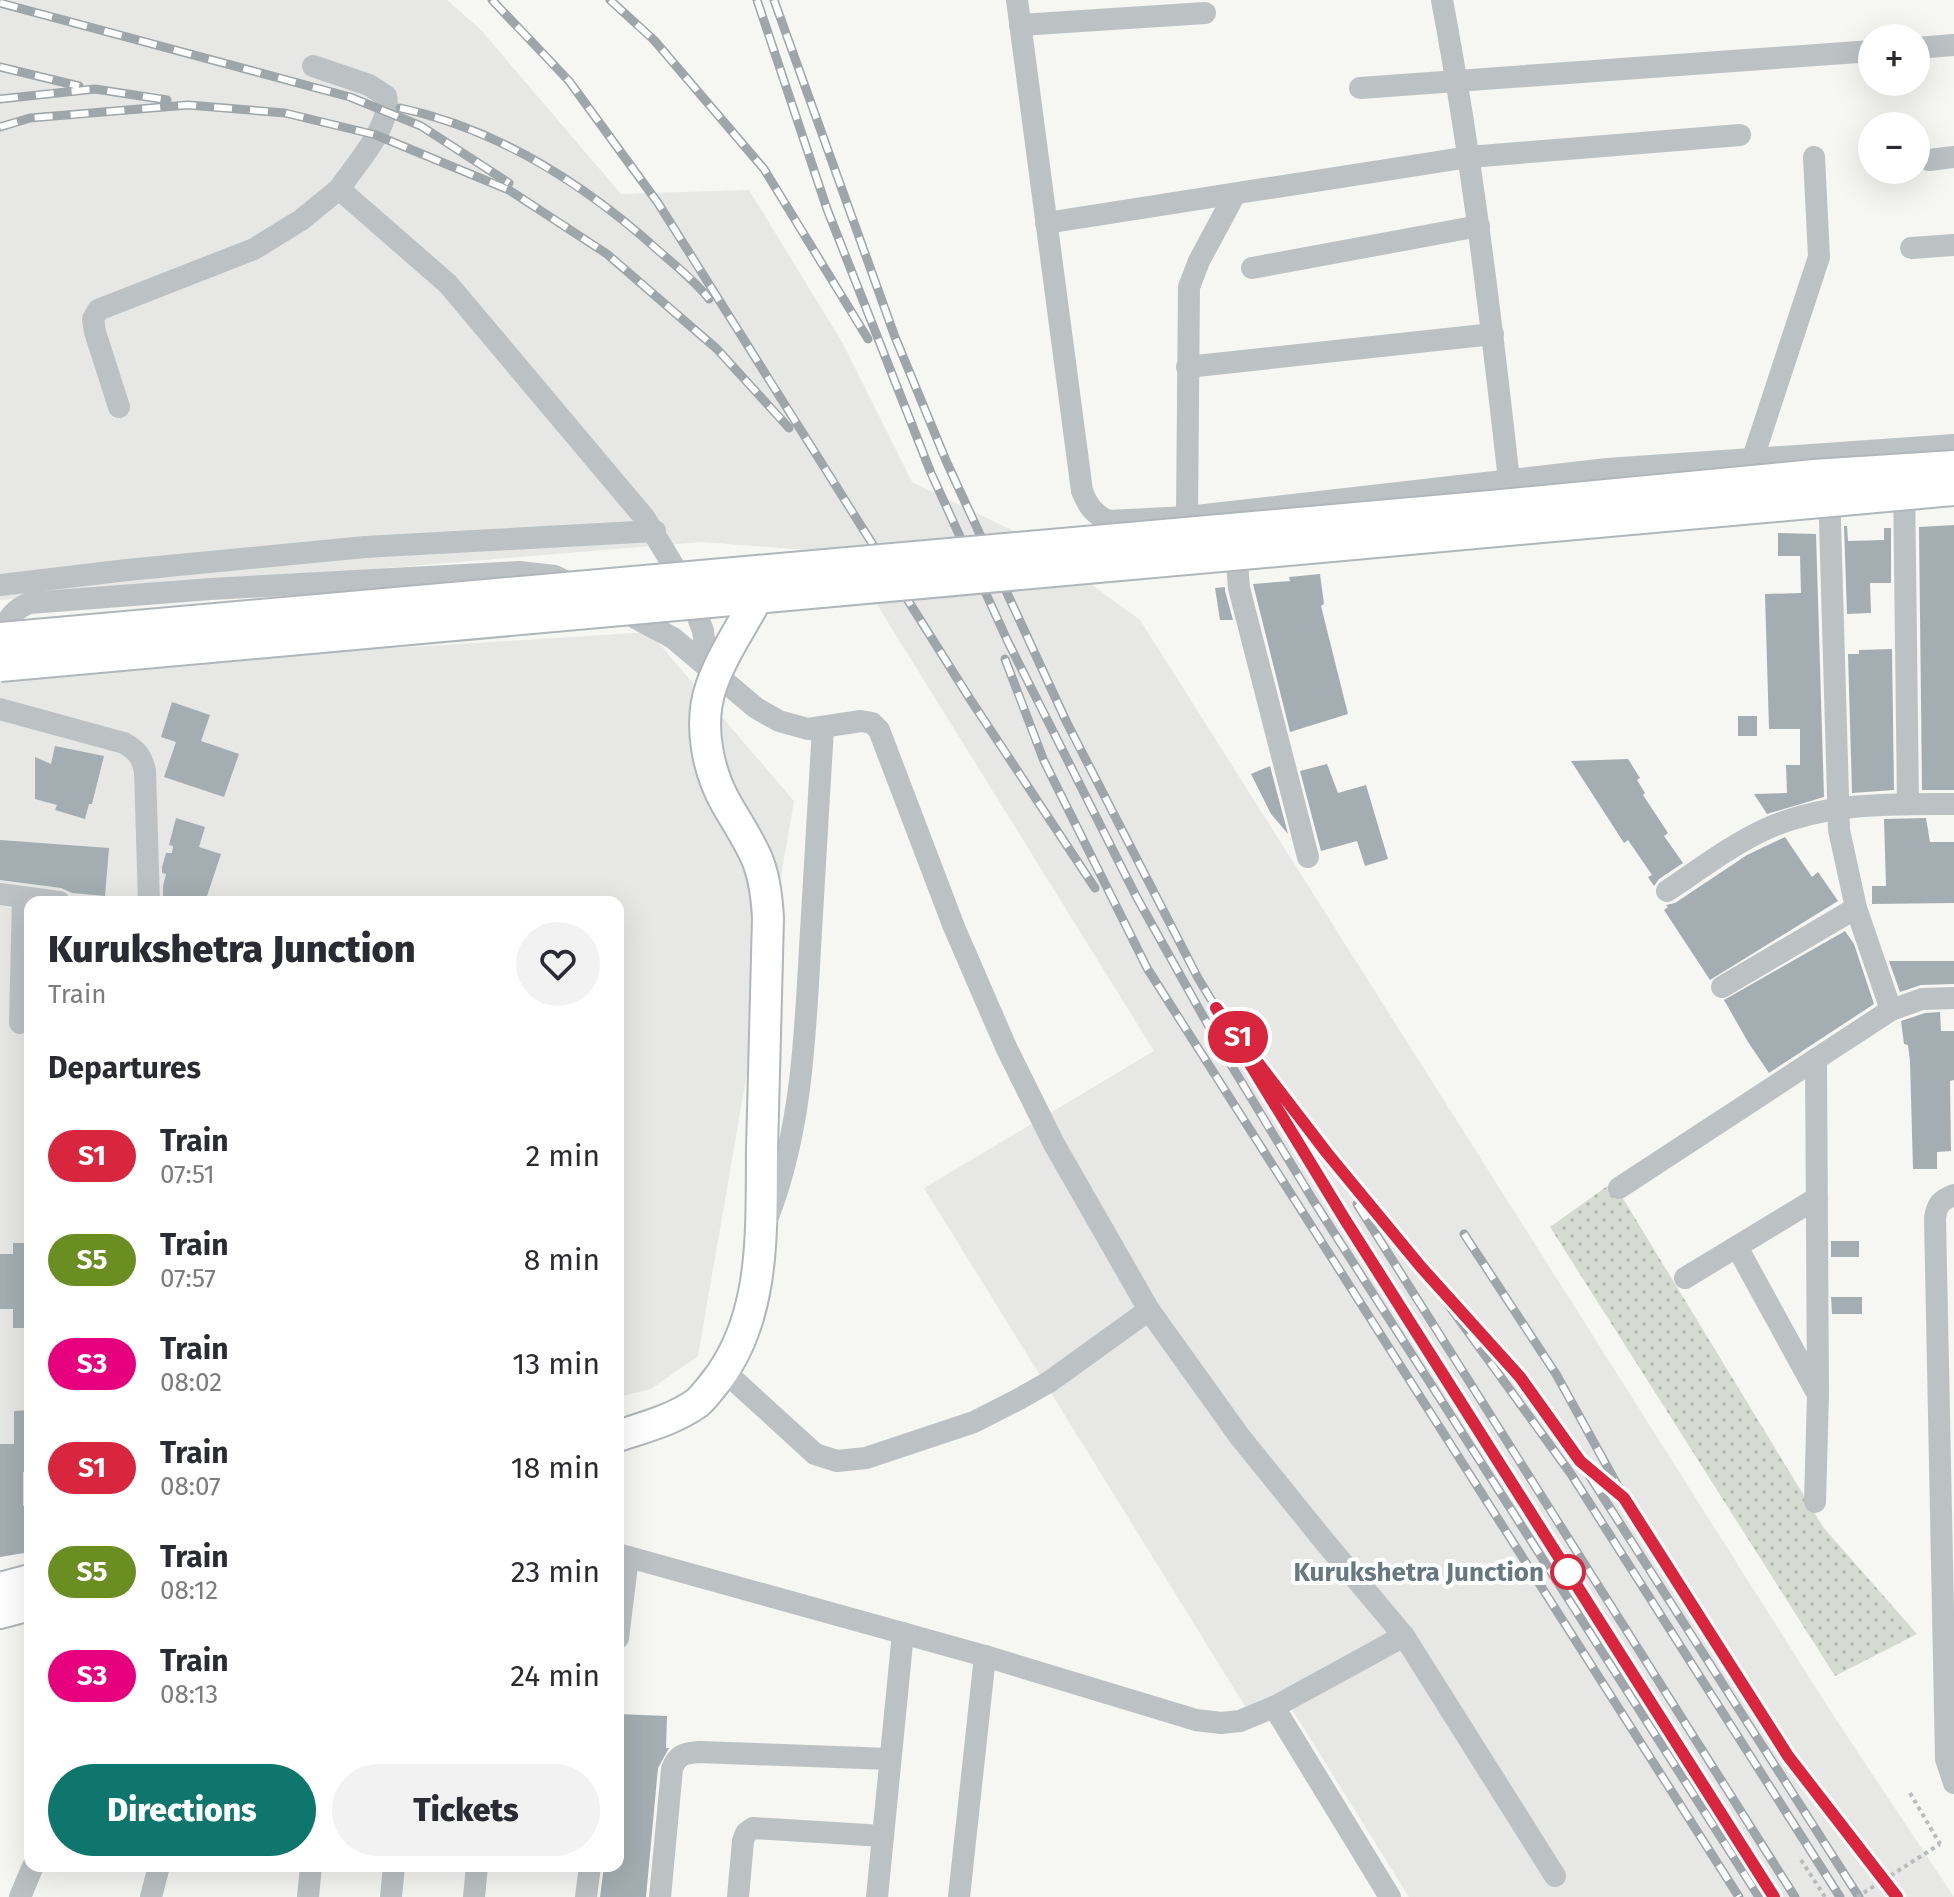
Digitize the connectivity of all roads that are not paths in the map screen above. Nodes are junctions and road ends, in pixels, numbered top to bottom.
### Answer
1 (1017, 0) edge
2 (1442, 0) edge
3 (1205, 13) dead end
4 (1020, 25) junction
5 (1954, 45) edge
6 (1930, 47) edge
7 (1858, 52) edge
8 (313, 66) dead end
9 (1457, 81) junction
10 (1360, 88) dead end
11 (1740, 135) dead end
12 (1469, 157) junction
13 (1814, 157) dead end
14 (1954, 157) edge
15 (1930, 160) edge
16 (339, 189) junction
17 (1235, 194) junction
18 (1046, 223) junction
19 (1479, 226) junction
20 (1954, 245) edge
21 (1911, 248) dead end
22 (1252, 268) dead end
23 (1493, 334) junction
24 (1187, 367) junction
25 (119, 407) dead end
26 (1954, 445) edge
27 (1903, 448) junction
28 (1828, 453) junction
29 (1753, 458) junction
30 (1954, 466) edge
31 (1509, 480) junction
32 (1954, 490) edge
33 (1233, 512) junction
34 (1187, 517) junction
35 (655, 531) junction
36 (0, 585) edge
37 (756, 600) junction
38 (0, 638) edge
39 (0, 666) edge
40 (708, 667) junction
41 (0, 680) edge
42 (0, 709) edge
43 (823, 728) junction
44 (1908, 804) junction
45 (1954, 804) edge
46 (1838, 808) junction
47 (1308, 857) dead end
48 (1667, 891) dead end
49 (0, 894) edge
50 (149, 896) edge
51 (23, 897) joint
52 (1856, 908) junction
53 (1722, 987) dead end
54 (1954, 998) edge
55 (1891, 1010) junction
56 (20, 1023) dead end
57 (1816, 1059) junction
58 (1619, 1188) dead end
59 (1954, 1195) edge
60 (1817, 1198) junction
61 (761, 1232) junction
62 (1737, 1247) junction
63 (1685, 1278) dead end
64 (1149, 1310) junction
65 (724, 1371) junction
66 (1818, 1395) junction
67 (624, 1434) edge
68 (1815, 1502) dead end
69 (624, 1556) edge
70 (24, 1582) edge
71 (0, 1588) edge
72 (24, 1607) edge
73 (0, 1613) edge
74 (903, 1633) junction
75 (1404, 1636) junction
76 (985, 1656) junction
77 (1274, 1707) junction
78 (890, 1759) junction
79 (1954, 1783) edge
80 (883, 1836) junction
81 (30, 1872) edge
82 (157, 1872) edge
83 (310, 1872) edge
84 (393, 1872) edge
85 (476, 1872) edge
86 (589, 1872) edge
87 (1555, 1876) dead end
88 (20, 1897) edge
89 (151, 1897) edge
90 (308, 1897) edge
91 (391, 1897) edge
92 (474, 1897) edge
93 (586, 1897) edge
94 (660, 1897) edge
95 (738, 1897) edge
96 (877, 1897) edge
97 (959, 1897) edge
98 (1390, 1897) edge

1 - 4 street
2 - 9 street
3 - 4 street
4 - 18 street
5 - 6 street
7 - 9 street
8 - 16 street
9 - 10 street
9 - 12 street
11 - 12 street
12 - 17 street
12 - 19 street
13 - 29 street
14 - 15 street
16 - 25 street
16 - 35 street
17 - 18 street
17 - 24 street
18 - 34 street
19 - 22 street
19 - 23 street
20 - 21 street
23 - 24 street
23 - 31 street
24 - 34 street
26 - 27 street
27 - 28 street
27 - 44 street
28 - 29 street
28 - 46 street
29 - 31 street
30 - 38 main road, bridge
31 - 33 street
32 - 37 main road, bridge
33 - 34 street
33 - 47 street
35 - 36 street
35 - 40 street
37 - 39 main road, bridge
37 - 61 main road, bridge
40 - 41 street
40 - 43 street
42 - 50 street
43 - 61 street
43 - 64 street
44 - 45 street
44 - 46 street
46 - 48 street
46 - 52 street
49 - 51 street
51 - 56 street
52 - 53 street
52 - 55 street
54 - 55 street
55 - 57 street
57 - 58 street
57 - 60 street
59 - 79 street
60 - 62 street
60 - 66 street
61 - 65 main road
62 - 63 street
62 - 66 street
64 - 65 street
64 - 75 street
65 - 67 main road
66 - 68 street
69 - 74 street
70 - 71 main road
72 - 73 main road
74 - 76 street
74 - 78 street
75 - 77 street
75 - 87 street
76 - 77 street
76 - 97 street
77 - 98 street
78 - 80 street
78 - 94 street
80 - 95 street
80 - 96 street
81 - 88 street
82 - 89 street
83 - 90 street
84 - 91 street
85 - 92 street
86 - 93 street

